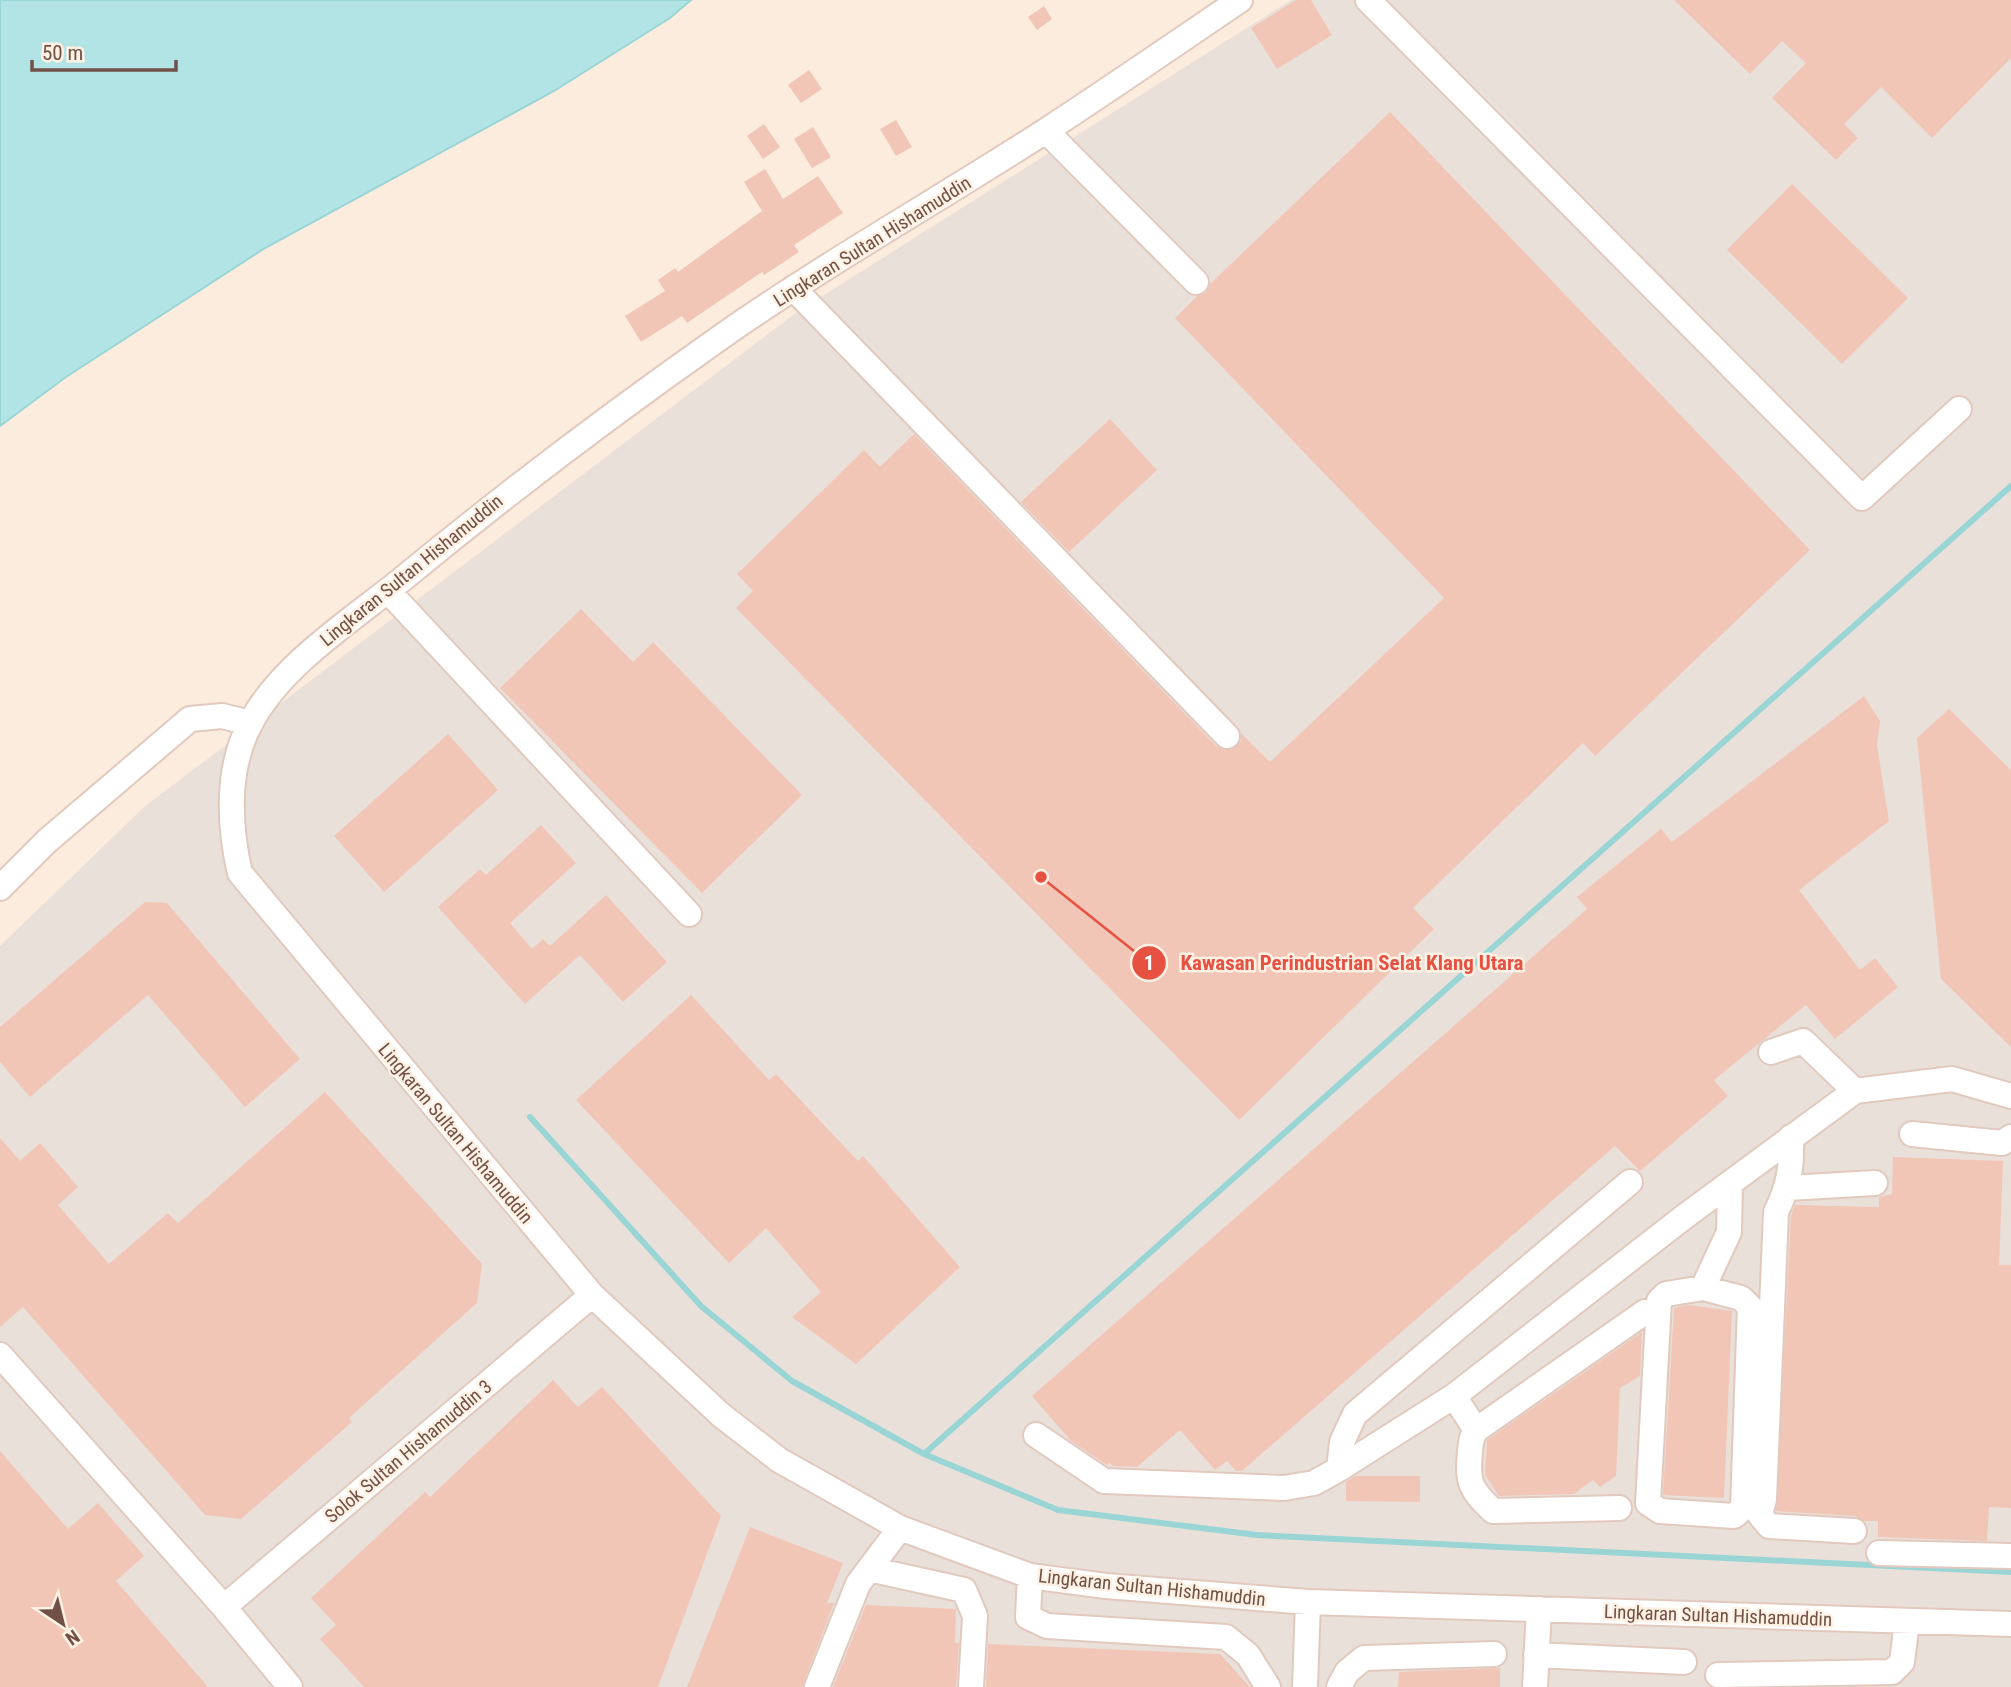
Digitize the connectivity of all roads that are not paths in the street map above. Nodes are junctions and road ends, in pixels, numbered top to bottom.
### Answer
1 (1240, 0) edge
2 (1368, 0) edge
3 (1046, 131) junction
4 (1196, 282) dead end
5 (794, 289) junction
6 (1959, 409) dead end
7 (388, 591) junction
8 (250, 723) junction
9 (1227, 736) dead end
10 (0, 888) edge
11 (690, 914) dead end
12 (1771, 1052) dead end
13 (1856, 1091) junction
14 (2011, 1096) edge
15 (1912, 1134) dead end
16 (1791, 1138) junction
17 (2010, 1139) edge
18 (1630, 1182) dead end
19 (1730, 1183) junction
20 (1875, 1183) dead end
21 (1788, 1188) junction
22 (1703, 1288) junction
23 (592, 1295) junction
24 (1645, 1312) dead end
25 (0, 1355) edge
26 (1454, 1396) junction
27 (1476, 1430) junction
28 (1036, 1435) dead end
29 (1339, 1469) junction
30 (1619, 1507) dead end
31 (900, 1528) junction
32 (1854, 1531) dead end
33 (1879, 1553) dead end
34 (2011, 1556) edge
35 (869, 1569) junction
36 (1030, 1576) junction
37 (1308, 1602) junction
38 (224, 1607) junction
39 (1539, 1609) junction
40 (1908, 1621) junction
41 (2011, 1624) edge
42 (1494, 1654) dead end
43 (1536, 1655) junction
44 (1684, 1662) dead end
45 (1718, 1675) dead end
46 (290, 1687) edge
47 (817, 1687) edge
48 (971, 1687) edge
49 (1268, 1687) edge
50 (1305, 1687) edge
51 (1339, 1687) edge
52 (1535, 1687) edge

1 - 3 street, Lingkaran Sultan Hishamuddin
2 - 6 street
3 - 4 street
3 - 5 street, Lingkaran Sultan Hishamuddin
5 - 7 street, Lingkaran Sultan Hishamuddin
5 - 9 street
7 - 8 street, Lingkaran Sultan Hishamuddin
7 - 11 street
8 - 10 street
8 - 23 street, Lingkaran Sultan Hishamuddin
12 - 13 street
13 - 14 street
13 - 16 street
15 - 17 street
16 - 19 street
16 - 21 street
18 - 29 street
19 - 22 street
19 - 26 street
20 - 21 street
21 - 32 street
22 - 22 street
23 - 31 street, Lingkaran Sultan Hishamuddin
23 - 38 street, Solok Sultan Hishamuddin 3
24 - 27 street
25 - 38 street
26 - 27 street
26 - 29 street
27 - 30 street
28 - 29 street
31 - 35 street
31 - 36 street, Lingkaran Sultan Hishamuddin
33 - 34 street
35 - 47 street
35 - 48 street
36 - 37 street, Lingkaran Sultan Hishamuddin
36 - 49 street
37 - 39 street, Lingkaran Sultan Hishamuddin
37 - 50 street
38 - 46 street
39 - 40 street, Lingkaran Sultan Hishamuddin
39 - 43 street
40 - 41 street, Lingkaran Sultan Hishamuddin
40 - 45 street
42 - 51 street
43 - 44 street
43 - 52 street

